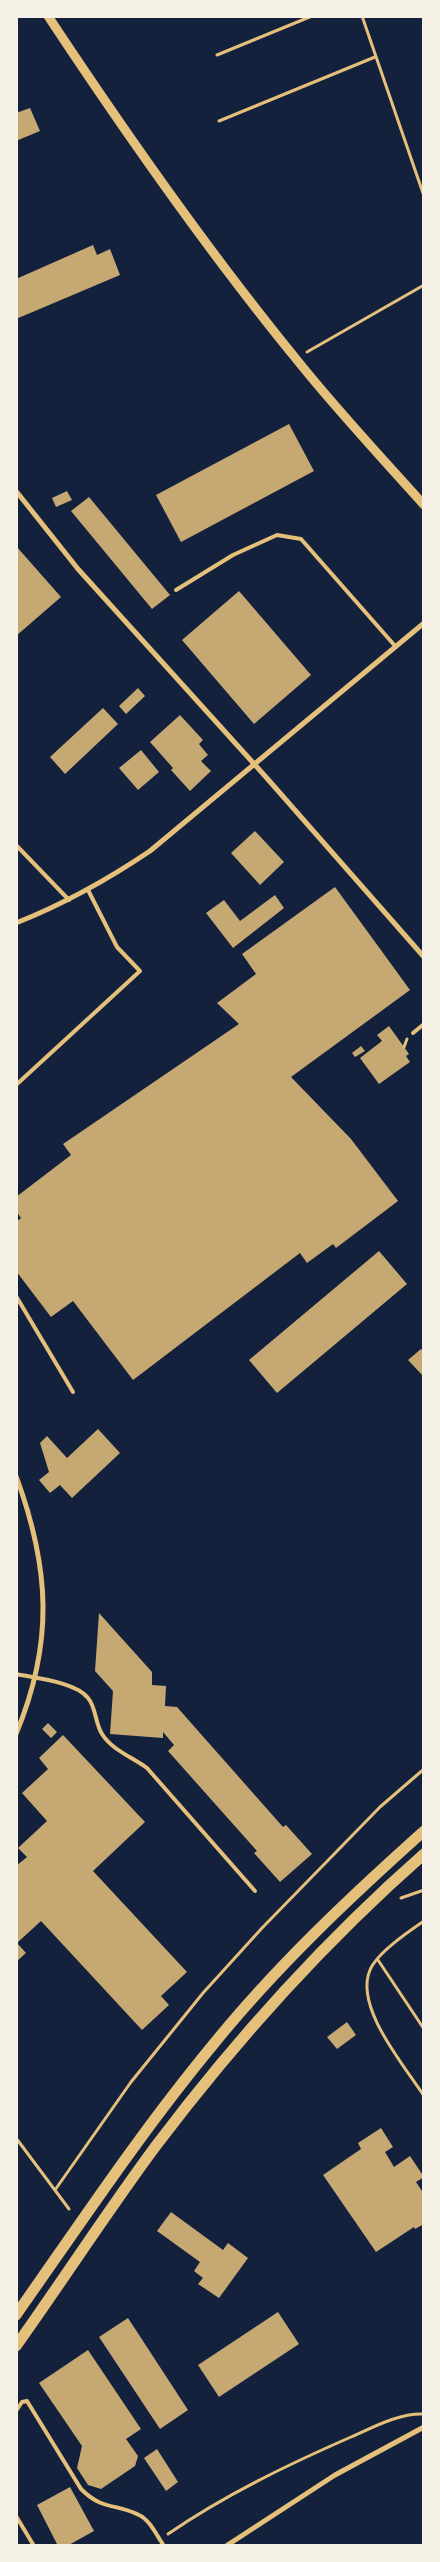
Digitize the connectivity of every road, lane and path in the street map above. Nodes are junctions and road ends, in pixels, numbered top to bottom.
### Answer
1 (48, 16) edge
2 (312, 16) edge
3 (362, 16) edge
4 (216, 55) dead end
5 (375, 57) junction
6 (219, 121) dead end
7 (424, 196) edge
8 (424, 285) edge
9 (316, 347) dead end
10 (16, 491) edge
11 (424, 505) edge
12 (176, 590) dead end
13 (424, 624) edge
14 (396, 647) junction
15 (254, 764) junction
16 (16, 845) edge
17 (88, 890) junction
18 (69, 900) junction
19 (16, 923) edge
20 (424, 957) edge
21 (424, 1024) edge
22 (413, 1033) dead end
23 (16, 1085) edge
24 (16, 1296) edge
25 (72, 1392) dead end
26 (16, 1476) edge
27 (16, 1674) edge
28 (36, 1678) junction
29 (16, 1734) edge
30 (424, 1769) edge
31 (424, 1831) edge
32 (424, 1854) edge
33 (424, 1890) edge
34 (255, 1891) dead end
35 (401, 1898) dead end
36 (424, 1922) edge
37 (378, 1960) junction
38 (424, 2029) edge
39 (424, 2096) edge
40 (16, 2138) edge
41 (55, 2190) junction
42 (69, 2210) dead end
43 (16, 2315) edge
44 (16, 2346) edge
45 (16, 2411) edge
46 (424, 2414) edge
47 (424, 2428) edge
48 (16, 2516) edge
49 (160, 2540) junction
50 (34, 2546) edge
51 (164, 2546) edge
52 (226, 2546) edge

1 - 11 street
2 - 4 path
3 - 5 path
5 - 6 path
5 - 7 path
8 - 9 path
10 - 15 street
12 - 14 lane
13 - 14 street
14 - 15 street
15 - 17 street
15 - 20 street
16 - 18 lane
17 - 18 street
17 - 23 lane
18 - 19 street
21 - 22 lane
24 - 25 lane
26 - 28 street
27 - 28 lane
28 - 29 street
28 - 34 lane
30 - 41 path
31 - 43 main road
32 - 44 main road
33 - 35 path
36 - 37 path
37 - 38 path
37 - 39 path
40 - 41 path
41 - 42 path
45 - 49 lane
46 - 49 path
47 - 52 street
48 - 50 lane
49 - 51 lane

